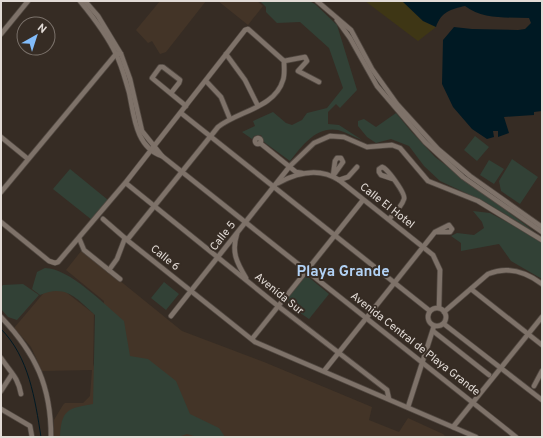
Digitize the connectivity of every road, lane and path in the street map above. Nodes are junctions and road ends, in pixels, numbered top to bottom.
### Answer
1 (28, 1) edge
2 (80, 1) edge
3 (85, 1) edge
4 (317, 1) edge
5 (1, 34) edge
6 (118, 54) junction
7 (226, 54) junction
8 (284, 61) junction
9 (206, 81) junction
10 (319, 82) dead end
11 (171, 93) junction
12 (186, 106) junction
13 (258, 106) junction
14 (181, 113) junction
15 (230, 119) junction
16 (211, 136) junction
17 (1, 137) edge
18 (260, 142) dead end
19 (153, 149) junction
20 (28, 159) junction
21 (290, 166) junction
22 (357, 167) dead end
23 (182, 172) junction
24 (303, 173) junction
25 (393, 179) dead end
26 (339, 180) junction
27 (127, 184) dead end
28 (274, 186) junction
29 (1, 192) edge
30 (363, 200) junction
31 (154, 206) junction
32 (515, 211) junction
33 (103, 219) dead end
34 (389, 219) junction
35 (1, 222) edge
36 (246, 222) junction
37 (542, 227) edge
38 (238, 231) junction
39 (435, 232) dead end
40 (542, 232) edge
41 (334, 236) junction
42 (79, 238) junction
43 (126, 239) junction
44 (542, 240) edge
45 (423, 246) junction
46 (218, 257) junction
47 (109, 270) junction
48 (306, 270) junction
49 (120, 279) dead end
50 (247, 280) junction
51 (394, 283) junction
52 (542, 284) edge
53 (471, 288) junction
54 (191, 290) junction
55 (278, 306) junction
56 (440, 308) junction
57 (430, 312) junction
58 (444, 312) junction
59 (171, 316) dead end
60 (1, 317) edge
61 (542, 317) edge
62 (366, 318) junction
63 (444, 324) junction
64 (434, 329) junction
65 (528, 334) junction
66 (252, 339) junction
67 (542, 345) edge
68 (340, 353) junction
69 (1, 358) edge
70 (422, 362) junction
71 (502, 368) junction
72 (324, 371) junction
73 (542, 371) edge
74 (12, 374) junction
75 (489, 375) dead end
76 (1, 376) edge
77 (6, 380) junction
78 (534, 386) dead end
79 (1, 391) edge
80 (22, 394) dead end
81 (389, 398) junction
82 (542, 400) edge
83 (474, 402) junction
84 (408, 407) junction
85 (1, 409) edge
86 (453, 427) junction
87 (32, 437) edge
88 (50, 437) edge
89 (476, 437) edge
90 (516, 437) edge

1 - 5 street
2 - 6 street
3 - 6 street
4 - 32 street
6 - 19 street, Avenida Central de Playa Grande
6 - 20 street
7 - 8 street
7 - 9 street
7 - 13 street
8 - 10 street
8 - 13 street
9 - 12 street
9 - 15 street
11 - 11 street
11 - 12 street
12 - 14 street
13 - 15 street
14 - 16 street
14 - 19 street
15 - 16 street
16 - 23 street
16 - 28 street
17 - 20 street
18 - 21 street
19 - 23 street, Avenida Central de Playa Grande
19 - 42 street
20 - 29 street
21 - 24 street
21 - 28 street, Calle 5
21 - 44 street, Calle 5
22 - 26 street
23 - 31 street
23 - 36 street, Avenida Central de Playa Grande
24 - 26 street, Calle El Hotel
24 - 28 street, Calle El Hotel
25 - 34 street
26 - 30 street, Calle El Hotel
27 - 31 street, Avenida Sur
28 - 36 street, Calle 5
28 - 41 street
30 - 34 street, Calle El Hotel
30 - 41 street
31 - 43 street
31 - 46 street, Avenida Sur
32 - 37 street
32 - 40 street
33 - 43 street, Calle 6
34 - 45 street, Calle El Hotel
35 - 42 street
36 - 38 street, Calle 5
36 - 48 street, Avenida Central de Playa Grande
38 - 46 street, Calle 5
38 - 50 street
39 - 45 street
41 - 48 street
41 - 51 street
42 - 47 street
43 - 47 street
43 - 54 street, Calle 6
45 - 51 street
45 - 56 street, Calle El Hotel
46 - 50 street, Avenida Sur
46 - 54 street, Calle 5
47 - 49 street
48 - 55 street
48 - 62 street, Avenida Central de Playa Grande
50 - 55 street, Avenida Sur
51 - 57 street
51 - 62 street
52 - 53 street
53 - 58 street
53 - 65 street
54 - 59 street, Calle 5
54 - 66 street, Calle 6
55 - 66 street
55 - 68 street, Avenida Sur
56 - 57 street
56 - 58 street
57 - 64 street
58 - 63 street
60 - 88 street
61 - 65 street
62 - 68 street
62 - 70 street, Avenida Central de Playa Grande
63 - 64 street
63 - 71 street
64 - 70 street
64 - 75 street
65 - 67 street
65 - 71 street
66 - 72 street, Calle 6
68 - 72 street
68 - 81 street, Avenida Sur
69 - 74 street
70 - 83 street, Avenida Central de Playa Grande
70 - 84 street
71 - 82 street
71 - 83 street
72 - 81 street, Calle 6
73 - 78 street
74 - 77 street
74 - 80 street
76 - 77 street
77 - 79 street
81 - 84 street, Calle 6
83 - 86 street
83 - 90 street, Avenida Central de Playa Grande
84 - 86 street, Calle 6
85 - 87 street
86 - 89 street, Calle 6

